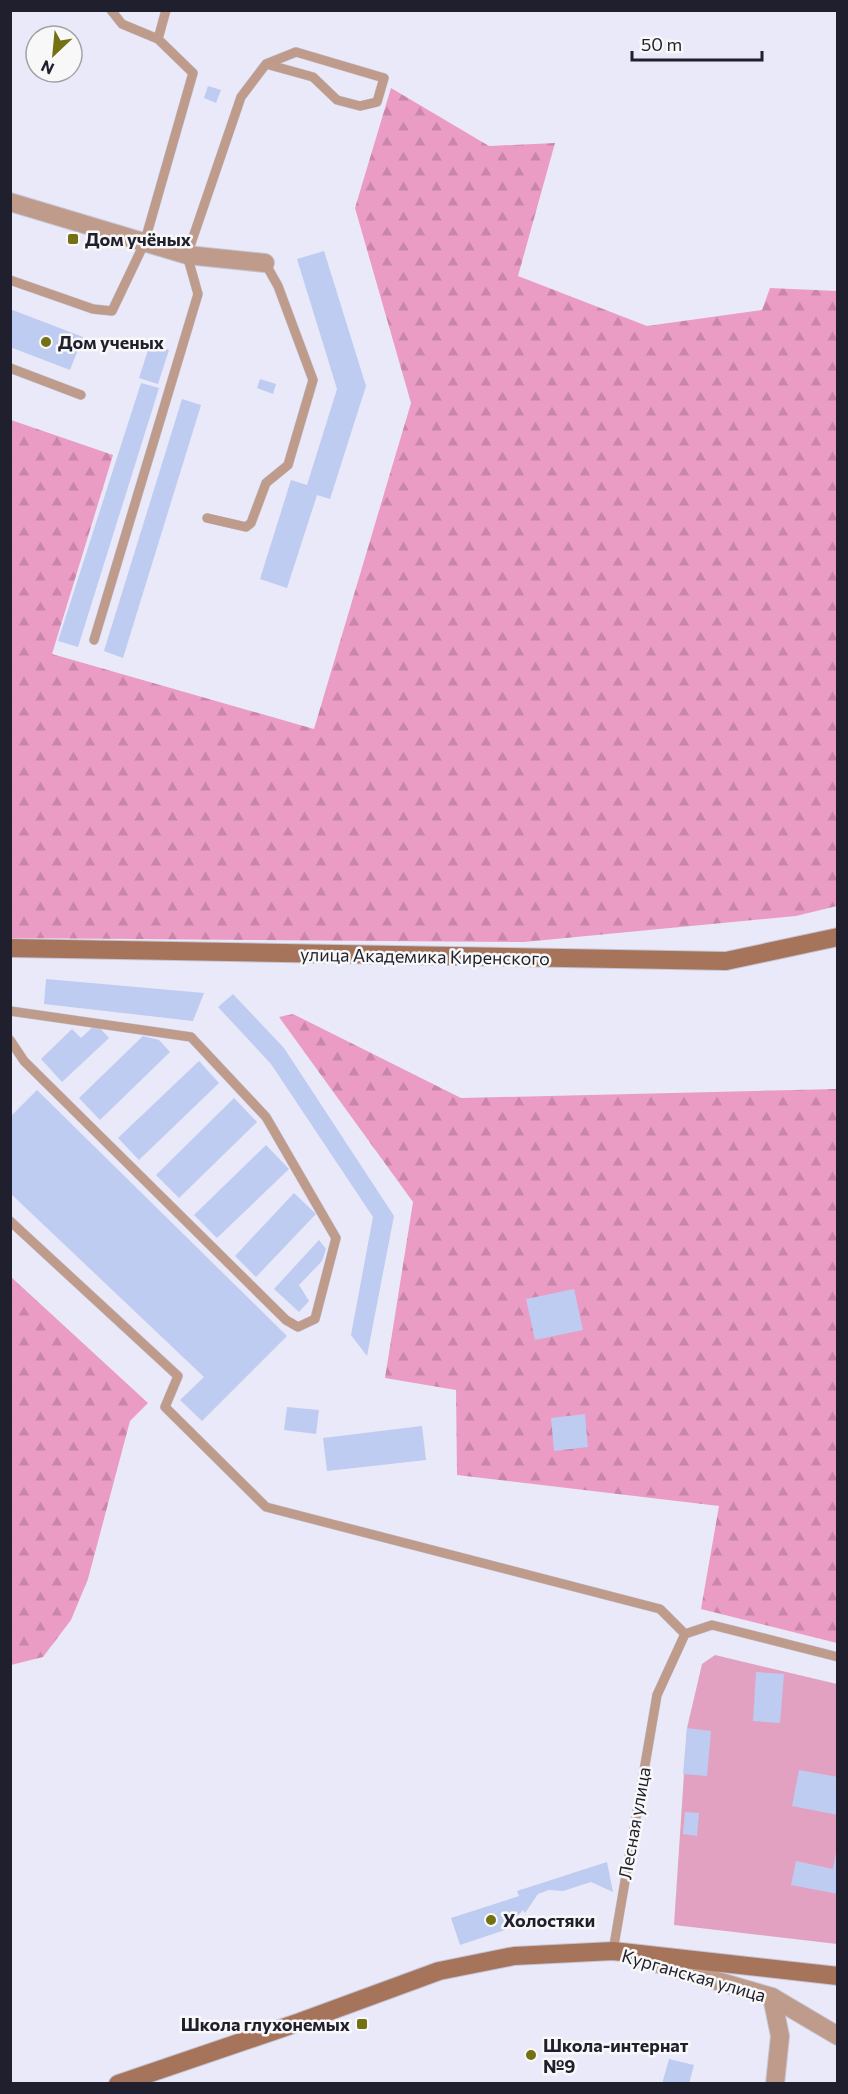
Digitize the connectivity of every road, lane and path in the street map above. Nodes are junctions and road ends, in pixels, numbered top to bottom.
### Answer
1 (111, 10) edge
2 (165, 10) edge
3 (158, 39) junction
4 (266, 64) junction
5 (10, 202) edge
6 (144, 244) junction
7 (187, 255) junction
8 (265, 263) joint
9 (10, 280) edge
10 (10, 368) edge
11 (81, 395) dead end
12 (207, 518) dead end
13 (94, 640) dead end
14 (837, 937) edge
15 (10, 948) edge
16 (10, 1011) edge
17 (10, 1040) edge
18 (10, 1221) edge
19 (685, 1634) junction
20 (837, 1657) edge
21 (613, 1951) junction
22 (837, 1976) edge
23 (772, 1997) junction
24 (837, 2036) edge
25 (118, 2084) edge
26 (775, 2084) edge

1 - 3 lane
2 - 3 lane
3 - 6 lane
4 - 4 lane
4 - 7 lane
5 - 6 street
6 - 7 street
6 - 9 lane
7 - 8 street
7 - 13 lane
8 - 12 lane
10 - 11 lane
14 - 15 main road, улица Академика Киренского
16 - 17 lane
18 - 19 lane
19 - 20 lane
19 - 21 lane, Лесная улица
21 - 22 main road
21 - 23 street, Курганская улица
21 - 25 main road
23 - 24 street, Курганская улица
23 - 26 street

